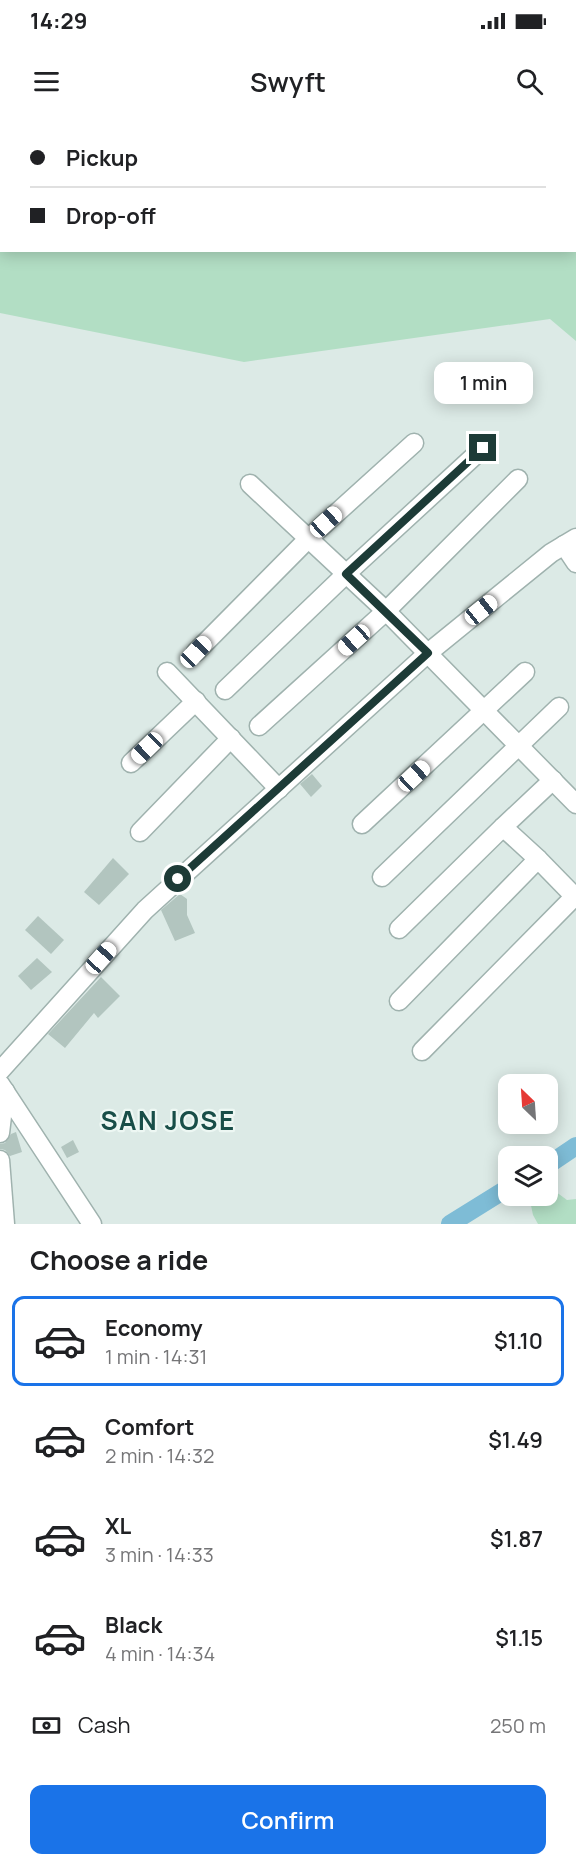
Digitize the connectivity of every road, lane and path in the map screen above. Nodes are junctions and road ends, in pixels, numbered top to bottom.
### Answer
1 (414, 443) dead end
2 (483, 448) dead end
3 (518, 479) dead end
4 (250, 484) dead end
5 (309, 538) junction
6 (570, 541) edge
7 (576, 563) edge
8 (346, 574) junction
9 (386, 611) junction
10 (196, 652) dead end
11 (428, 653) junction
12 (167, 672) dead end
13 (525, 672) dead end
14 (225, 690) dead end
15 (196, 701) junction
16 (559, 707) dead end
17 (483, 712) junction
18 (259, 726) dead end
19 (231, 738) junction
20 (518, 745) junction
21 (131, 763) dead end
22 (553, 780) junction
23 (279, 789) junction
24 (576, 804) edge
25 (362, 824) dead end
26 (503, 827) junction
27 (140, 831) dead end
28 (538, 859) junction
29 (382, 877) dead end
30 (576, 897) edge
31 (399, 929) dead end
32 (399, 1001) dead end
33 (422, 1051) dead end
34 (0, 1071) edge
35 (2, 1087) edge
36 (0, 1133) edge
37 (0, 1160) edge
38 (4, 1224) edge
39 (92, 1224) edge

1 - 5 street
2 - 8 street
3 - 9 street
4 - 5 street
5 - 8 street
5 - 10 street
6 - 7 street
6 - 11 street
8 - 9 street
8 - 14 street
9 - 11 street
9 - 18 street
11 - 17 street
11 - 23 street
12 - 15 street
13 - 17 street
15 - 19 street
15 - 21 street
16 - 20 street
17 - 20 street
17 - 25 street
19 - 23 street
19 - 27 street
20 - 22 street
20 - 29 street
22 - 24 street
22 - 26 street
23 - 34 street
26 - 28 street
26 - 31 street
28 - 30 street
28 - 32 street
30 - 33 street
35 - 36 street
35 - 39 street
37 - 38 street

